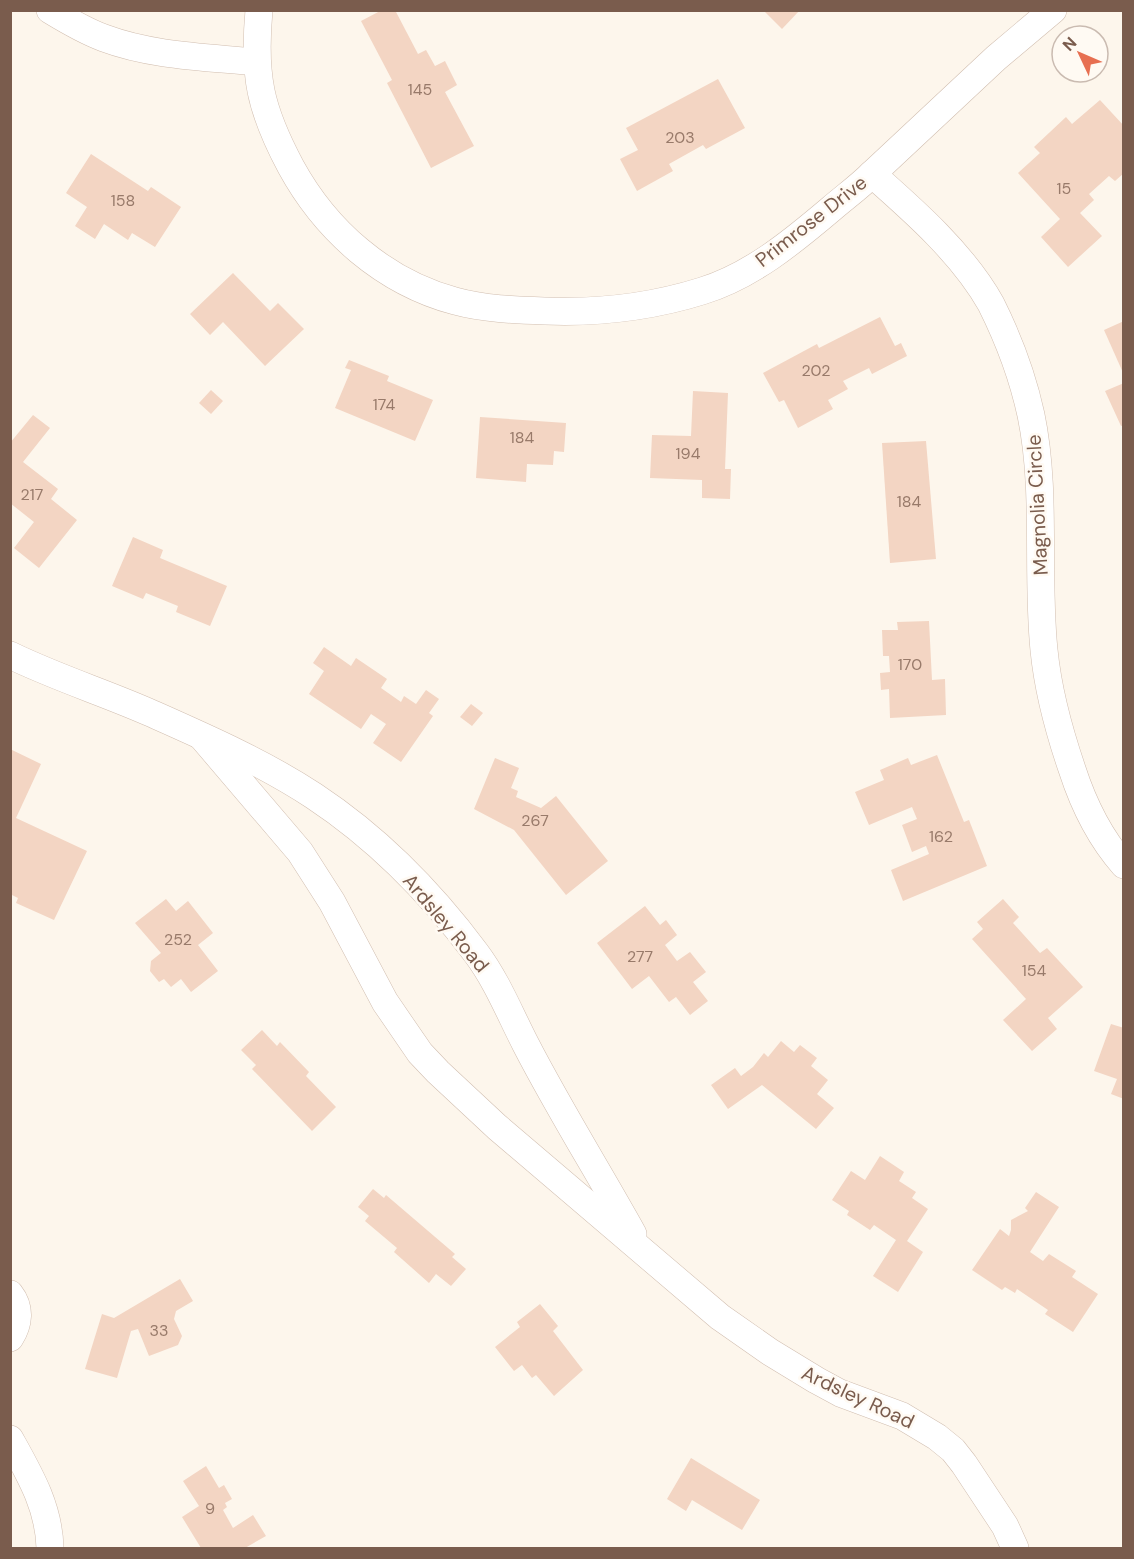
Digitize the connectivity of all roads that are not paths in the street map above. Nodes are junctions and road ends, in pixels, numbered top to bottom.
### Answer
1 (50, 10) edge
2 (259, 10) edge
3 (1053, 10) edge
4 (256, 62) junction
5 (872, 174) junction
6 (10, 655) edge
7 (202, 737) junction
8 (1124, 864) edge
9 (643, 1250) junction
10 (10, 1294) edge
11 (10, 1338) edge
12 (10, 1439) edge
13 (50, 1548) edge
14 (1015, 1548) edge

1 - 4 street
2 - 4 street, Primrose Drive
3 - 5 street
4 - 5 street, Primrose Drive
5 - 8 street, Magnolia Circle
6 - 7 street, Ardsley Road
7 - 9 street, Ardsley Road
7 - 9 street, Ardsley Road
9 - 14 street, Ardsley Road
10 - 11 street
12 - 13 street

